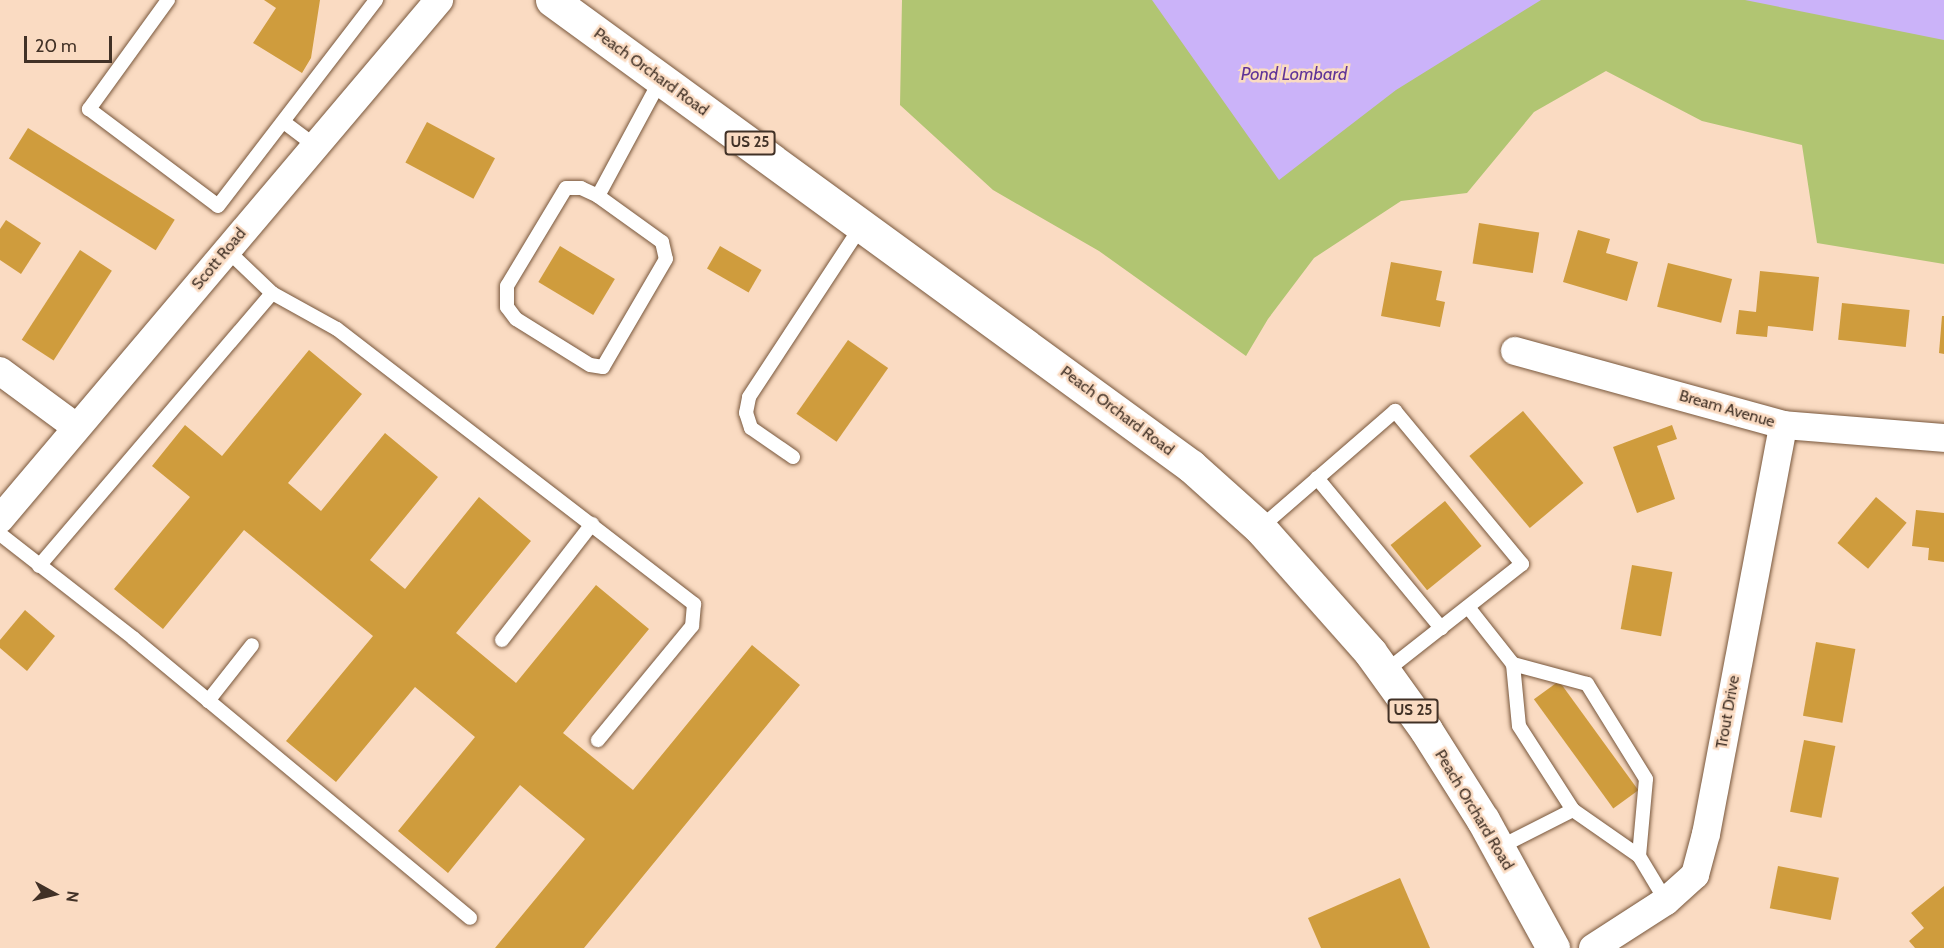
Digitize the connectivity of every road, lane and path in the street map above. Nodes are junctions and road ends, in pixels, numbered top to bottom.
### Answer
1 (168, 0) edge
2 (376, 0) edge
3 (439, 0) edge
4 (552, 0) edge
5 (661, 79) junction
6 (285, 123) junction
7 (315, 147) junction
8 (598, 196) junction
9 (863, 224) junction
10 (227, 250) junction
11 (272, 293) junction
12 (1515, 351) dead end
13 (0, 371) edge
14 (1783, 425) junction
15 (76, 427) junction
16 (1944, 438) edge
17 (793, 457) dead end
18 (1317, 478) junction
19 (0, 519) edge
20 (592, 524) junction
21 (1260, 528) junction
22 (0, 534) edge
23 (39, 566) junction
24 (1468, 607) junction
25 (1441, 628) junction
26 (502, 640) dead end
27 (252, 645) dead end
28 (1513, 664) junction
29 (1384, 673) junction
30 (208, 700) junction
31 (598, 740) dead end
32 (1573, 810) junction
33 (1498, 848) junction
34 (1639, 856) junction
35 (1666, 901) junction
36 (470, 918) dead end
37 (1553, 948) edge
38 (1593, 948) edge

1 - 6 lane
2 - 6 lane
3 - 7 street, Scott Road
4 - 5 main road, Peach Orchard Road / US 25
5 - 8 lane
5 - 9 main road, Peach Orchard Road / US 25
6 - 7 lane
7 - 10 street, Scott Road
8 - 8 lane
9 - 17 lane
9 - 21 main road, Peach Orchard Road / US 25
10 - 11 lane
10 - 15 street, Scott Road
11 - 20 lane
11 - 23 lane
12 - 14 street, Bream Avenue
13 - 15 street
14 - 16 street, Bream Avenue
14 - 35 street, Trout Drive
15 - 19 street, Scott Road
18 - 21 lane
18 - 24 lane
18 - 25 lane
20 - 26 lane
20 - 31 lane
21 - 29 main road, Peach Orchard Road / US 25
22 - 23 lane
23 - 30 lane
24 - 25 lane
24 - 28 lane
25 - 29 lane
27 - 30 lane
28 - 32 lane
28 - 34 lane
29 - 33 main road, Peach Orchard Road / US 25
30 - 36 lane
32 - 33 lane
32 - 34 lane
33 - 37 main road, Peach Orchard Road / US 25
34 - 35 lane
35 - 38 street, Trout Drive

